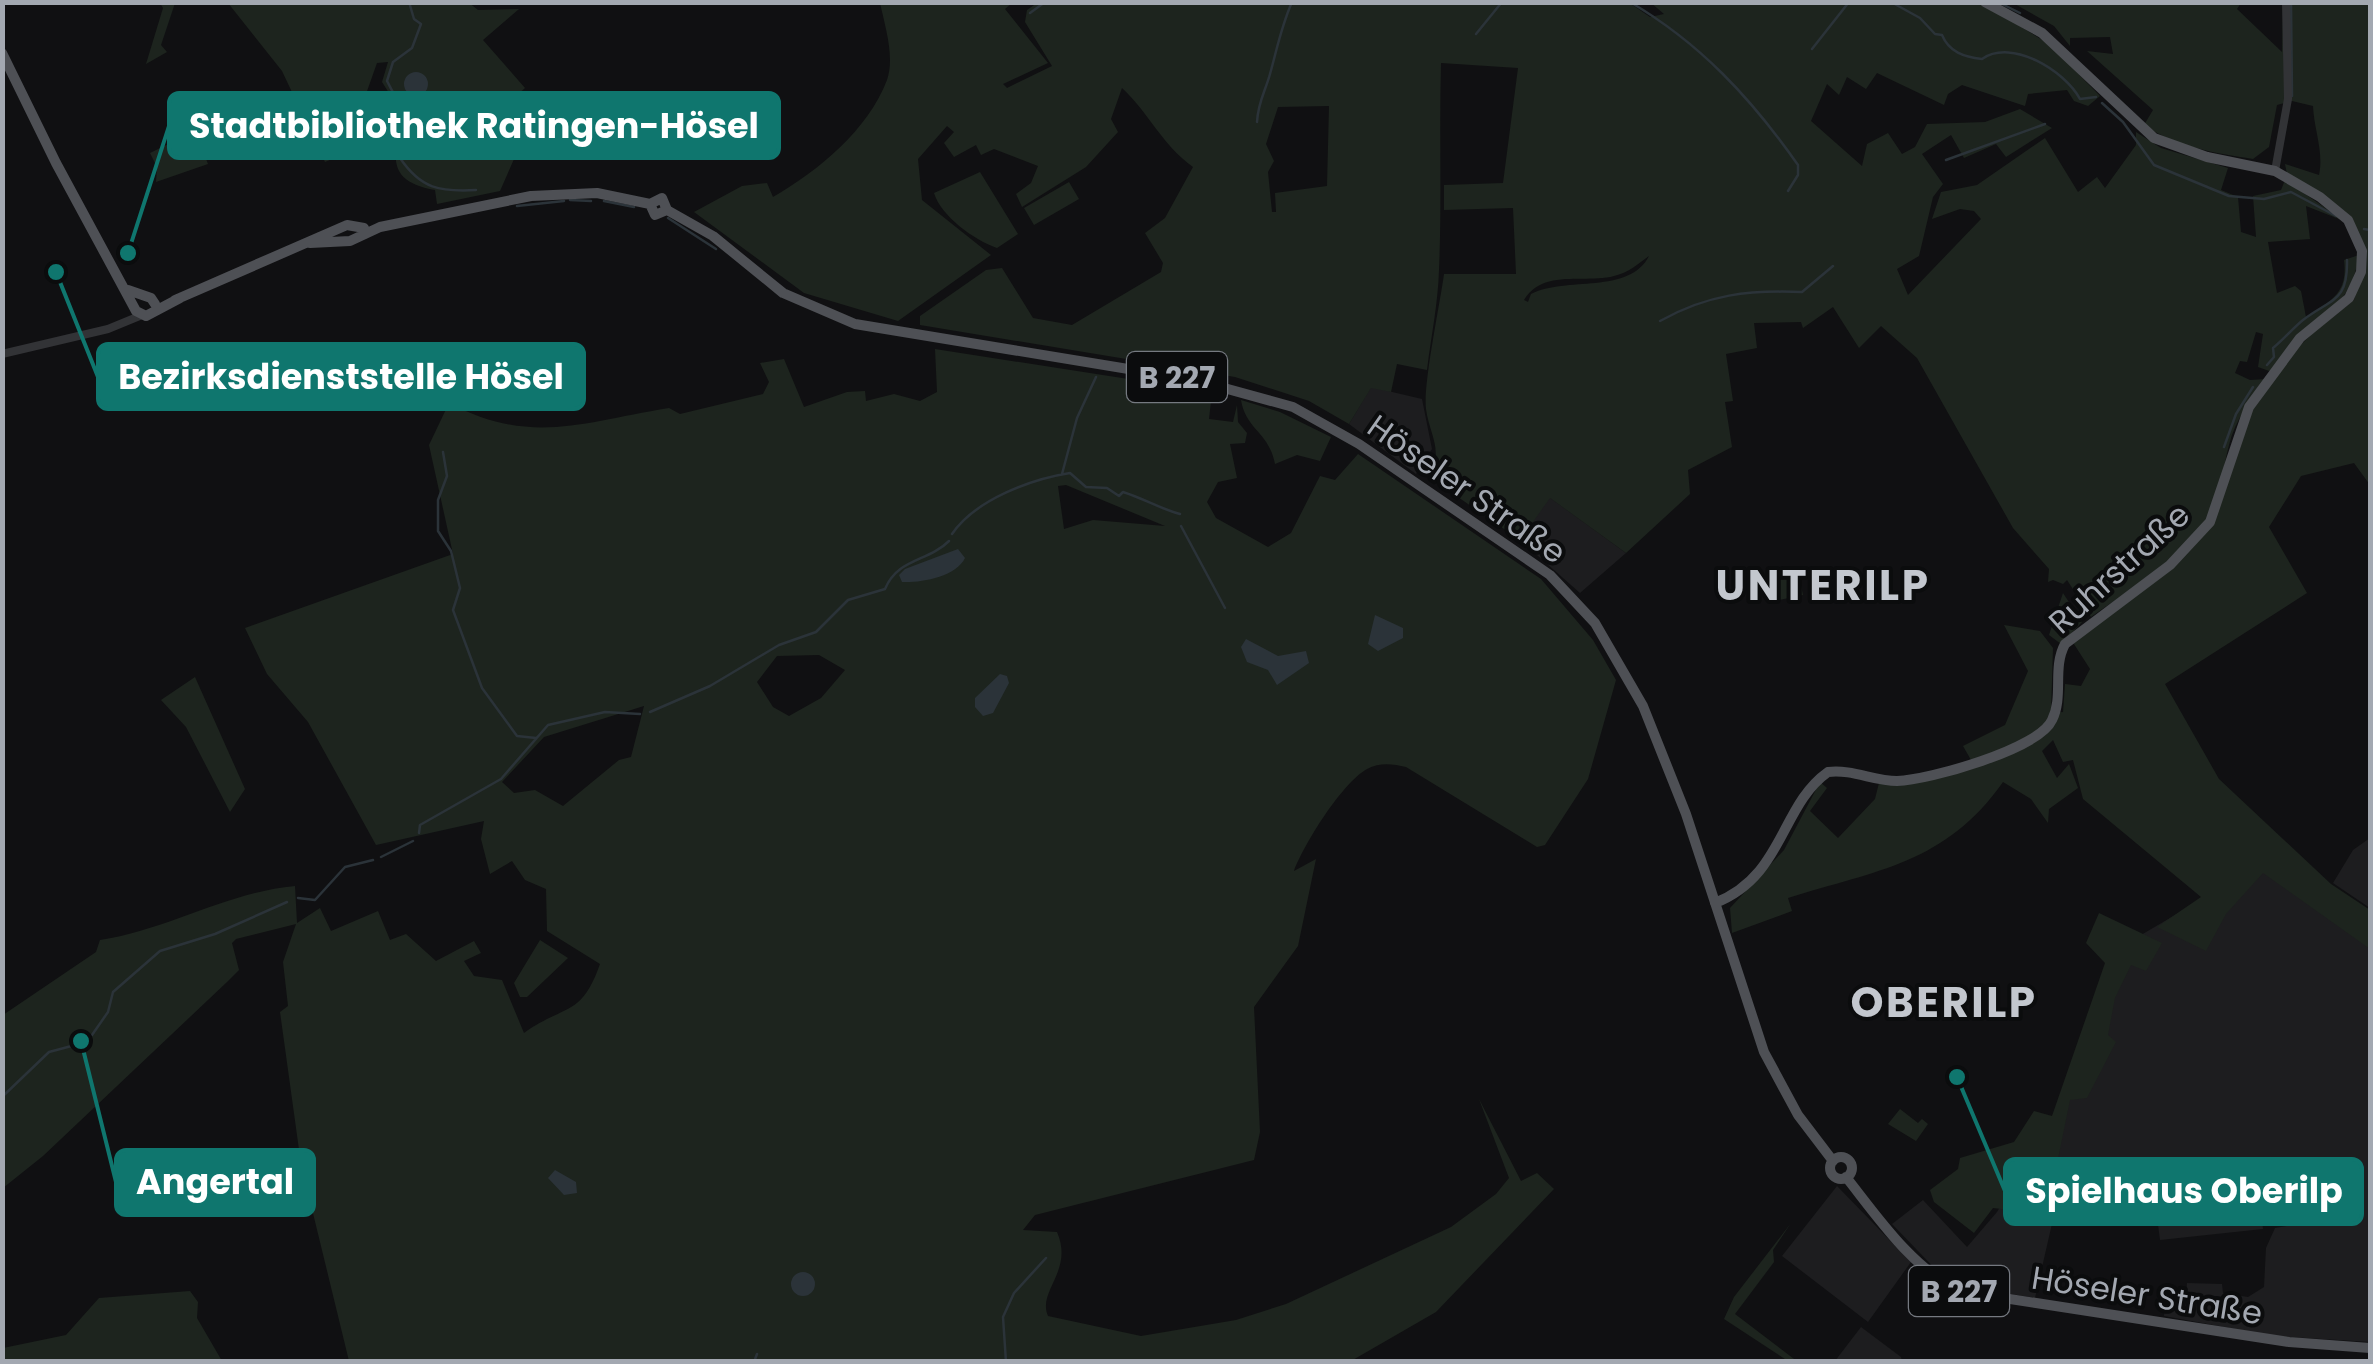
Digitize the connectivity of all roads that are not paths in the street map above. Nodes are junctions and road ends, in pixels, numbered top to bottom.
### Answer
1 (1985, 2) edge
2 (2286, 2) edge
3 (2, 52) edge
4 (2275, 171) junction
5 (143, 307) junction
6 (2, 354) edge
7 (1727, 898) junction
8 (1715, 903) junction
9 (1723, 928) junction
10 (2370, 1348) edge

1 - 4 main road, Ruhrstraße
2 - 4 street
3 - 5 main road
4 - 7 main road, Ruhrstraße
5 - 6 street
5 - 8 main road, Höseler Straße / B 227
7 - 8 main road, Ruhrstraße
7 - 9 main road
8 - 9 main road, Höseler Straße / B 227
9 - 10 main road, Höseler Straße / B 227

